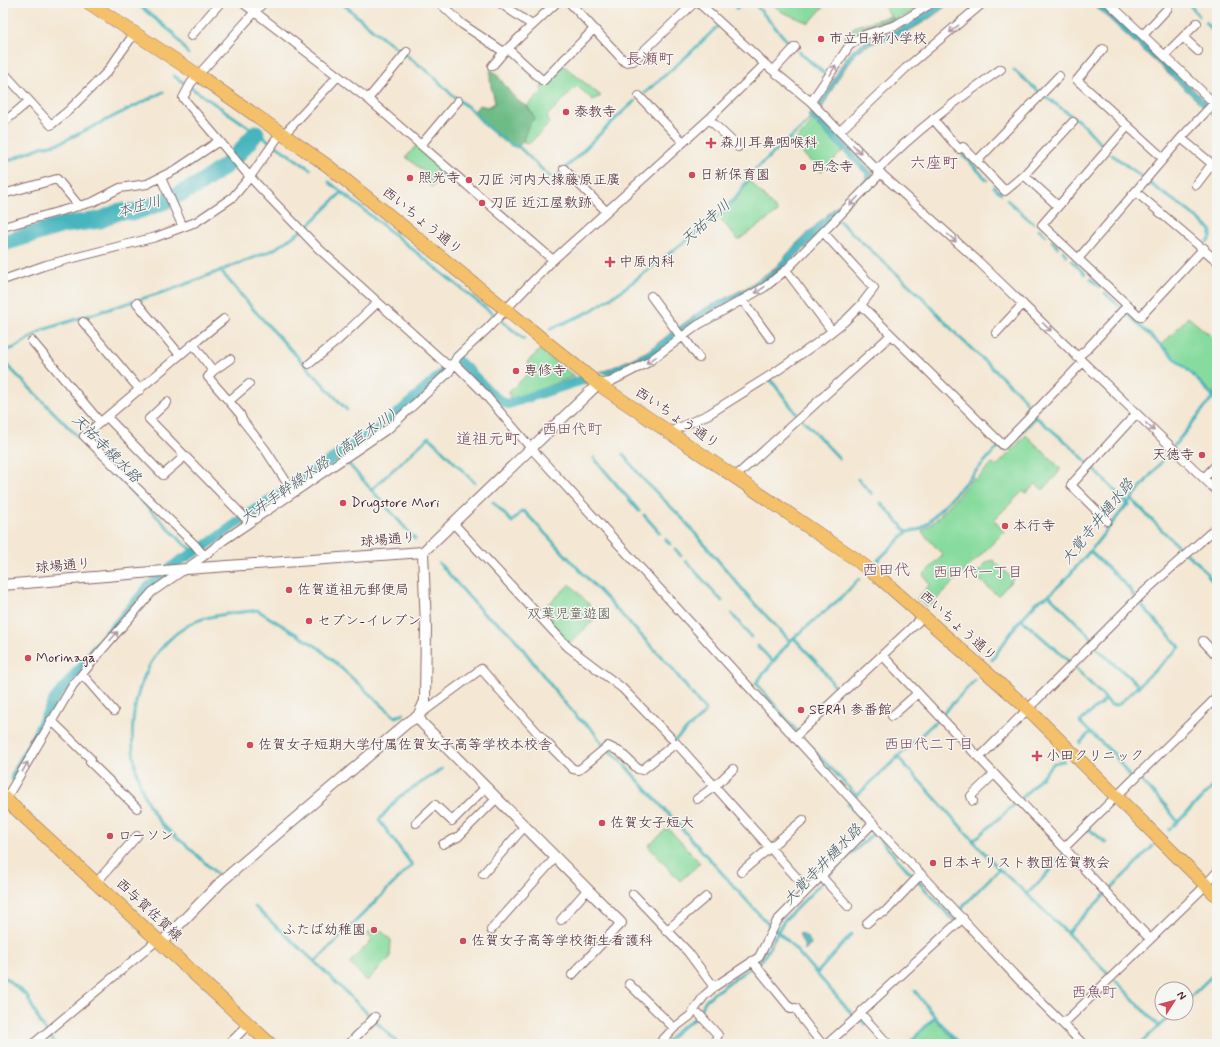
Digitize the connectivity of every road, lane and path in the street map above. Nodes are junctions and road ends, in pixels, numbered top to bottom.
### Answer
1 (89, 3) edge
2 (220, 3) edge
3 (243, 3) edge
4 (263, 3) edge
5 (440, 3) edge
6 (500, 3) edge
7 (556, 3) edge
8 (570, 3) edge
9 (694, 3) edge
10 (699, 3) edge
11 (932, 3) edge
12 (983, 3) edge
13 (1109, 3) edge
14 (1168, 8) dead end
15 (254, 12) junction
16 (1197, 23) dead end
17 (532, 25) junction
18 (594, 29) junction
19 (134, 34) junction
20 (1142, 35) junction
21 (191, 36) dead end
22 (1183, 37) junction
23 (795, 47) dead end
24 (1103, 48) dead end
25 (506, 51) junction
26 (1198, 51) dead end
27 (405, 54) dead end
28 (1165, 55) junction
29 (765, 64) junction
30 (492, 66) dead end
31 (774, 70) junction
32 (1001, 70) dead end
33 (5, 74) dead end
34 (338, 76) junction
35 (1059, 76) dead end
36 (192, 82) junction
37 (639, 96) dead end
38 (368, 99) junction
39 (458, 101) dead end
40 (29, 102) junction
41 (1212, 104) edge
42 (816, 107) junction
43 (708, 119) junction
44 (933, 119) junction
45 (1073, 122) dead end
46 (3, 123) edge
47 (1127, 127) junction
48 (840, 131) junction
49 (1181, 138) junction
50 (276, 140) junction
51 (219, 141) junction
52 (683, 142) junction
53 (421, 145) junction
54 (738, 147) dead end
55 (1163, 158) junction
56 (977, 161) junction
57 (1215, 166) edge
58 (564, 170) dead end
59 (879, 172) junction
60 (1024, 175) junction
61 (250, 176) junction
62 (161, 178) junction
63 (1196, 185) dead end
64 (1136, 192) junction
65 (3, 194) edge
66 (79, 206) junction
67 (1058, 206) junction
68 (606, 211) junction
69 (183, 227) junction
70 (3, 228) edge
71 (823, 232) junction
72 (1204, 248) junction
73 (553, 260) junction
74 (1078, 260) junction
75 (1217, 261) edge
76 (786, 270) junction
77 (3, 280) edge
78 (651, 296) dead end
79 (743, 301) junction
80 (137, 302) dead end
81 (377, 303) junction
82 (1023, 304) junction
83 (861, 305) junction
84 (1128, 305) junction
85 (500, 315) junction
86 (224, 319) dead end
87 (83, 322) dead end
88 (832, 331) junction
89 (996, 333) dead end
90 (891, 335) junction
91 (682, 337) junction
92 (770, 338) dead end
93 (32, 341) dead end
94 (193, 344) junction
95 (180, 355) junction
96 (699, 358) dead end
97 (230, 359) dead end
98 (1080, 359) junction
99 (309, 364) dead end
100 (451, 366) junction
101 (213, 371) junction
102 (249, 384) dead end
103 (598, 384) junction
104 (140, 390) junction
105 (229, 401) junction
106 (168, 402) dead end
107 (1136, 414) junction
108 (106, 420) junction
109 (670, 432) junction
110 (530, 448) junction
111 (185, 456) junction
112 (1217, 464) edge
113 (735, 477) junction
114 (1204, 478) junction
115 (292, 491) junction
116 (1217, 491) edge
117 (248, 521) junction
118 (1107, 522) dead end
119 (453, 523) junction
120 (1217, 527) edge
121 (423, 552) junction
122 (202, 554) junction
123 (186, 569) junction
124 (3, 585) edge
125 (924, 616) junction
126 (1203, 641) dead end
127 (883, 656) junction
128 (1217, 656) edge
129 (82, 674) junction
130 (918, 692) junction
131 (1217, 697) edge
132 (1029, 710) junction
133 (114, 711) dead end
134 (418, 716) junction
135 (892, 716) dead end
136 (51, 720) junction
137 (798, 734) junction
138 (671, 738) dead end
139 (979, 758) junction
140 (733, 769) dead end
141 (994, 774) junction
142 (715, 786) junction
143 (486, 787) junction
144 (1116, 796) junction
145 (497, 798) junction
146 (697, 799) dead end
147 (4, 800) edge
148 (973, 801) dead end
149 (137, 808) dead end
150 (803, 820) dead end
151 (416, 823) dead end
152 (525, 826) junction
153 (870, 826) junction
154 (137, 836) dead end
155 (443, 844) dead end
156 (770, 847) junction
157 (1064, 848) junction
158 (556, 857) junction
159 (741, 872) dead end
160 (1217, 872) edge
161 (483, 874) dead end
162 (918, 878) junction
163 (824, 879) junction
164 (96, 883) junction
165 (1205, 884) junction
166 (588, 889) junction
167 (808, 889) junction
168 (633, 894) dead end
169 (1217, 896) edge
170 (706, 897) dead end
171 (848, 906) dead end
172 (960, 916) junction
173 (561, 920) dead end
174 (868, 922) dead end
175 (621, 923) joint
176 (491, 930) dead end
177 (666, 931) junction
178 (1150, 939) junction
179 (161, 942) junction
180 (755, 964) junction
181 (572, 975) dead end
182 (629, 984) dead end
183 (714, 987) junction
184 (700, 1014) dead end
185 (858, 1017) junction
186 (373, 1019) dead end
187 (249, 1024) junction
188 (1063, 1024) junction
189 (674, 1028) junction
190 (716, 1039) dead end
191 (33, 1044) edge
192 (229, 1044) edge
193 (270, 1044) edge
194 (349, 1044) edge
195 (659, 1044) edge
196 (822, 1044) edge
197 (827, 1044) edge
198 (888, 1044) edge
199 (1083, 1044) edge

1 - 19 main road, 西いちょう通り
2 - 21 street
3 - 15 street
4 - 15 street
5 - 25 street
6 - 17 street
7 - 17 street
8 - 18 street
9 - 18 street
10 - 29 street
42 -> 11 street
12 -> 48 street
13 - 20 street
14 - 20 street
15 - 34 street
15 - 36 street
16 - 22 street
17 - 25 street
18 - 25 street
19 - 36 main road, 西いちょう通り
19 - 40 street
20 - 28 street
22 - 26 street
22 - 28 street
23 - 31 street
24 - 47 street
25 - 30 street
27 - 38 street
28 - 41 street
29 - 31 street
29 - 43 street
31 - 42 street
32 - 44 street
33 - 40 street
34 - 38 street
34 - 50 street
35 - 56 street
36 - 50 main road, 西いちょう通り
36 - 51 street
37 - 52 street
38 - 53 street
39 - 53 street
40 - 46 street
41 - 49 street
42 - 48 street
43 - 52 street
43 - 54 street
44 - 56 street
44 - 59 street
45 - 60 street
47 - 55 street
47 - 67 street
48 -> 59 street
49 - 55 street
49 - 57 street
50 - 61 street
50 - 85 main road, 西いちょう通り
51 - 61 street
51 - 62 street
52 - 68 street
53 - 73 street
55 - 64 street
56 - 60 street
57 - 63 street
58 - 68 street
59 -> 71 street
59 -> 82 street
60 - 67 street
61 - 69 street
61 - 81 street
62 - 66 street
62 - 69 street
64 - 72 street
64 - 74 street
65 - 66 street
66 - 70 street
67 - 74 street
68 - 73 street
69 - 77 street
71 - 76 street
71 - 83 street
72 - 75 street
72 - 84 street
73 - 85 street
74 - 84 street
76 -> 79 street
76 - 88 street
78 - 91 street
79 - 91 street
79 - 92 street
80 - 95 street
81 - 99 street
81 - 100 street
82 - 89 street
82 -> 98 street
83 - 88 street
83 - 90 street
84 - 98 street
85 - 100 street
85 - 103 main road, 西いちょう通り
86 - 94 street
87 - 104 street
88 - 109 street
90 - 98 street
90 - 113 street
91 - 96 street
91 -> 103 street
93 - 108 street
94 - 95 street
94 - 101 street
95 - 104 street
97 - 101 street
98 - 107 street
100 - 110 street
100 - 115 street
101 - 105 street
102 - 105 street
103 - 109 main road, 西いちょう通り
103 - 110 street, 球場通り
104 - 108 street
105 - 115 street
106 - 111 street
107 -> 114 street
107 - 118 street
108 - 111 street
108 - 122 street
109 - 113 main road, 西いちょう通り
110 - 119 street, 球場通り
110 - 137 street
111 - 117 street
112 - 114 street
113 - 125 main road, 西いちょう通り
114 - 116 street
115 - 117 street
117 - 122 street
119 - 121 street, 球場通り
119 - 138 street
120 - 132 street
121 - 123 street, 球場通り
121 - 134 street
122 - 123 street
123 - 124 street, 球場通り
129 -> 123 street
125 - 127 street
125 - 132 main road, 西いちょう通り
126 - 128 street
127 - 130 street
127 - 137 street
129 - 133 street
129 - 136 street
130 - 135 street
130 - 139 street
131 - 144 street
132 - 139 street
132 - 144 main road, 西いちょう通り
134 - 142 street
134 - 143 street
134 - 179 street
147 -> 136 street
136 - 149 street
137 - 153 street
139 - 141 street
140 - 142 street
141 - 148 street
141 - 157 street
142 - 146 street
142 - 156 street
143 - 145 street
143 - 151 street
144 - 157 street
144 - 165 main road, 西いちょう通り
145 - 152 street
145 - 155 street
147 - 164 main road, 西与賀佐賀線
150 - 156 street
152 - 158 street
152 - 161 street
153 - 162 street
153 - 163 street
154 - 164 street
156 - 159 street
156 - 167 street
157 - 178 street
158 - 166 street
158 - 176 street
160 - 165 street
162 - 172 street
162 - 174 street
163 - 167 street
163 - 171 street
164 - 179 main road, 西与賀佐賀線
165 - 169 main road, 西いちょう通り
165 - 178 street
166 - 173 street
166 - 175 street
167 - 180 street
168 - 177 street
170 - 177 street
172 - 185 street
172 - 188 street
175 - 181 street
177 - 183 street
178 - 188 street
179 - 187 main road, 西与賀佐賀線
179 - 191 street
180 - 183 street
180 - 196 street
182 - 189 street
183 - 189 street
184 - 190 street
185 - 197 street
185 - 198 street
186 - 194 street
187 - 192 street
187 - 193 main road, 西与賀佐賀線
188 - 199 street
189 - 195 street

